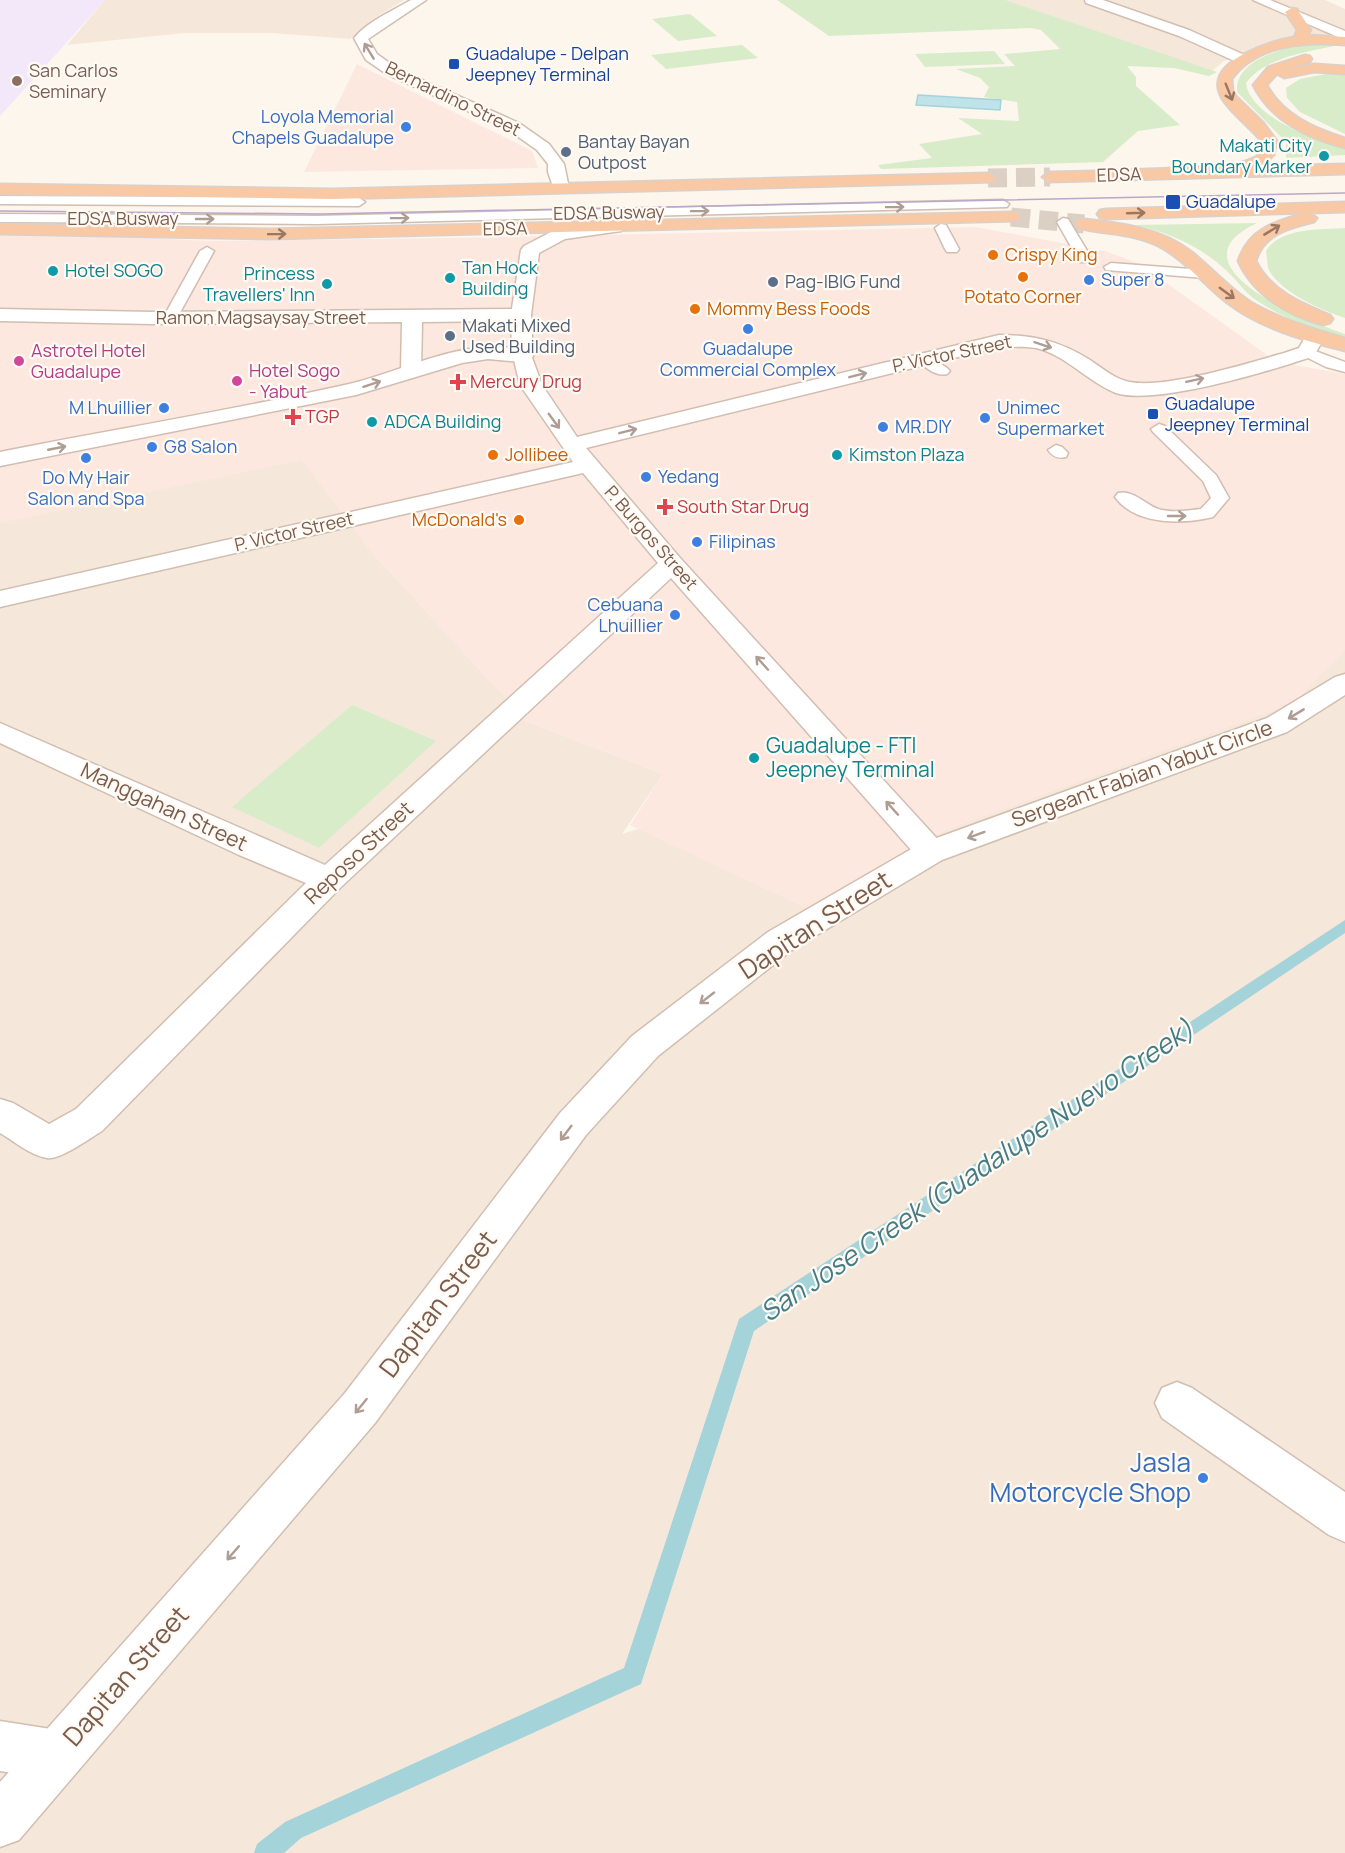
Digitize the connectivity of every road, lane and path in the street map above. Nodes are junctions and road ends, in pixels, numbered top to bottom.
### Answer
1 (420, 0) edge
2 (1091, 0) edge
3 (1259, 0) edge
4 (1292, 12) junction
5 (1345, 36) edge
6 (1299, 40) junction
7 (1345, 41) edge
8 (1345, 49) edge
9 (1244, 60) junction
10 (1345, 70) edge
11 (1260, 85) junction
12 (1345, 143) edge
13 (1341, 168) edge
14 (1180, 173) junction
15 (1050, 177) tunnel mouth
16 (991, 184) joint
17 (561, 188) junction
18 (0, 189) edge
19 (0, 200) edge
20 (1345, 207) edge
21 (1007, 211) joint
22 (1345, 216) edge
23 (0, 218) edge
24 (1075, 221) junction
25 (615, 227) junction
26 (941, 228) dead end
27 (0, 229) edge
28 (952, 249) dead end
29 (207, 251) dead end
30 (1085, 259) dead end
31 (1111, 267) dead end
32 (1204, 274) junction
33 (0, 315) edge
34 (521, 315) junction
35 (412, 317) junction
36 (170, 318) junction
37 (1345, 326) edge
38 (1311, 344) junction
39 (1345, 345) edge
40 (523, 356) junction
41 (1345, 367) edge
42 (411, 371) junction
43 (1159, 429) dead end
44 (580, 455) junction
45 (0, 459) edge
46 (1124, 497) dead end
47 (672, 564) junction
48 (0, 599) edge
49 (1345, 683) edge
50 (0, 732) edge
51 (931, 852) junction
52 (329, 880) junction
53 (0, 1114) edge
54 (1176, 1403) dead end
55 (1345, 1519) edge
56 (0, 1746) edge
57 (57, 1755) junction
58 (0, 1821) edge

17 -> 1 street, Bernardino Street
2 - 9 street
3 - 4 street
4 - 5 street
4 - 6 highway
6 - 7 highway
6 - 9 highway
8 - 11 highway
9 -> 14 highway
10 - 11 highway
11 - 12 highway
13 - 14 highway, EDSA
14 - 15 highway, EDSA
16 - 17 highway, EDSA
16 - 19 lane, EDSA Busway
17 - 18 highway, EDSA
24 -> 20 highway, EDSA
23 -> 21 lane, EDSA Busway
21 - 25 highway, EDSA
37 -> 22 highway
24 - 30 lane
24 - 32 highway
27 -> 25 highway, EDSA
25 - 34 street, P. Burgos Street
26 - 28 lane
29 - 36 lane
31 - 32 lane
32 -> 38 highway
33 - 36 street, Ramon Magsaysay Street
34 - 35 street, Ramon Magsaysay Street
34 - 40 street, P. Burgos Street
35 - 36 street, Ramon Magsaysay Street
35 - 42 street
38 - 39 highway
38 - 41 lane
44 -> 38 street, P. Victor Street
40 - 42 street
40 -> 44 street, P. Burgos Street
45 -> 42 street
46 -> 43 lane
44 - 47 street, P. Burgos Street
44 - 48 street, P. Victor Street
51 -> 47 street, P. Burgos Street
47 - 52 street, Reposo Street
49 -> 51 street, Sergeant Fabian Yabut Circle
50 - 52 street, Manggahan Street
51 -> 57 street, Dapitan Street
52 - 53 street, Reposo Street
54 - 55 street
56 - 57 street
57 - 58 street, Dapitan Street

